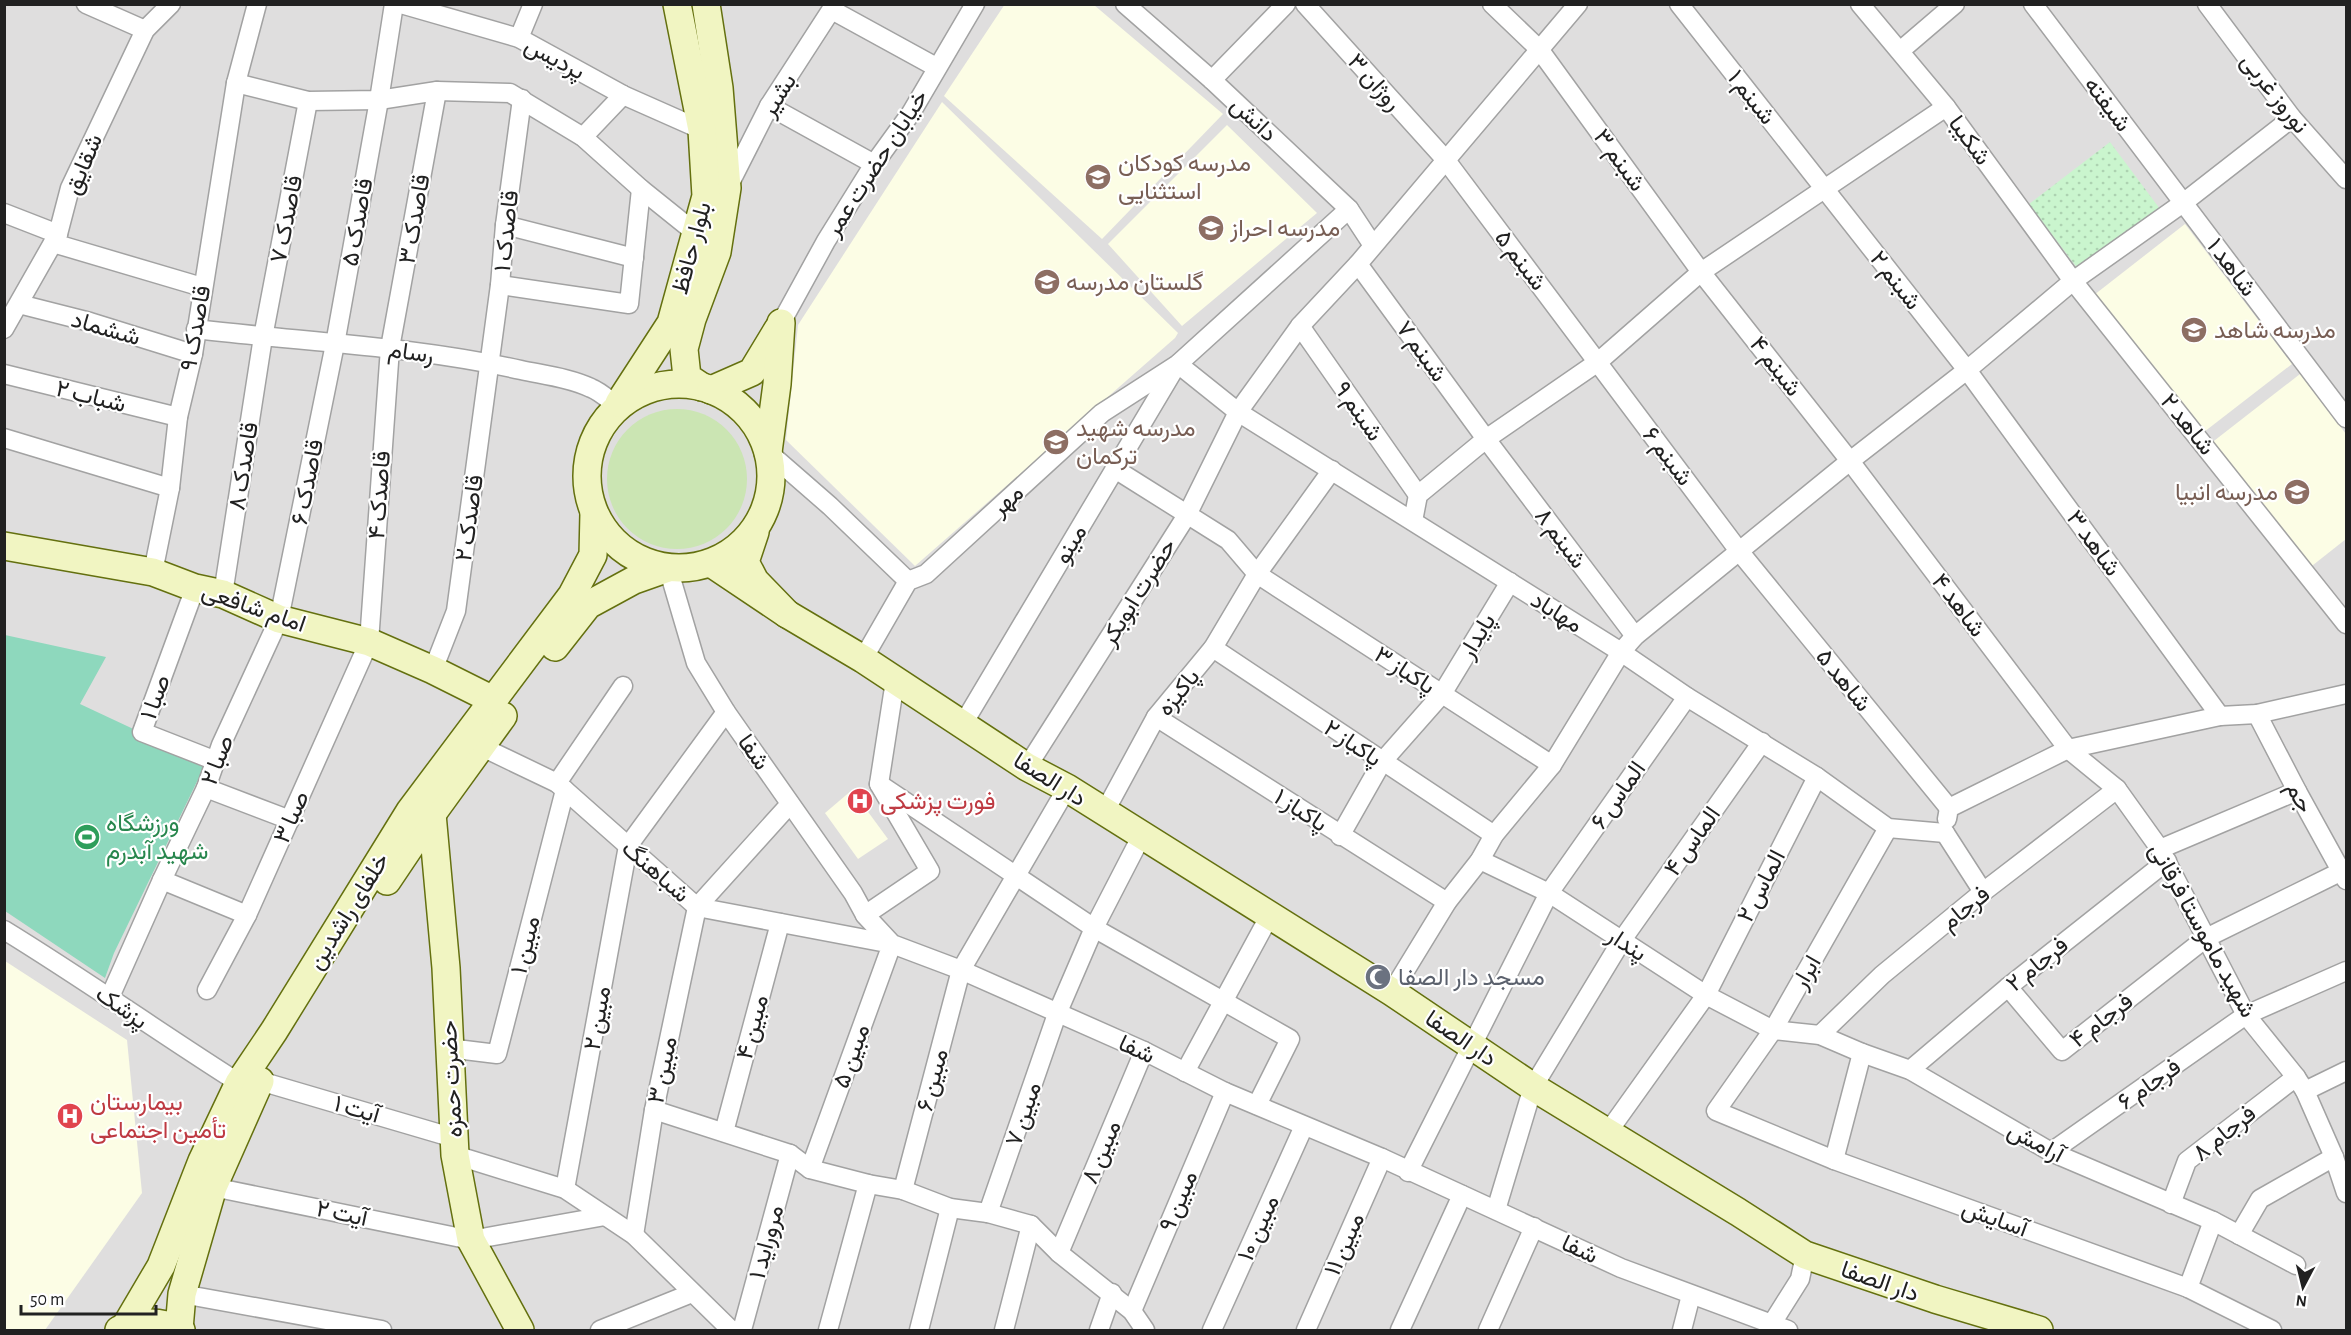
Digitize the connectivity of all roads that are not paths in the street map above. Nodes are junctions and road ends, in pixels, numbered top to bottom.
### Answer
1 (86, 4) edge
2 (171, 4) edge
3 (257, 4) edge
4 (394, 4) edge
5 (401, 4) edge
6 (533, 4) edge
7 (677, 4) edge
8 (722, 4) edge
9 (975, 4) edge
10 (1125, 4) edge
11 (1286, 4) edge
12 (1305, 4) edge
13 (1492, 4) edge
14 (1578, 4) edge
15 (1680, 4) edge
16 (1860, 4) edge
17 (1955, 4) edge
18 (2033, 4) edge
19 (834, 7) edge
20 (2215, 7) edge
21 (709, 17) edge
22 (145, 30) junction
23 (519, 38) junction
24 (1539, 49) junction
25 (1900, 51) junction
26 (936, 67) junction
27 (1212, 80) junction
28 (693, 81) junction
29 (236, 83) junction
30 (437, 91) junction
31 (623, 95) junction
32 (522, 99) junction
33 (379, 100) junction
34 (308, 101) junction
35 (769, 106) junction
36 (1946, 107) junction
37 (2292, 118) junction
38 (702, 130) junction
39 (583, 137) junction
40 (1445, 159) junction
41 (874, 164) junction
42 (2346, 179) edge
43 (727, 188) junction
44 (641, 189) junction
45 (1825, 190) junction
46 (2183, 203) junction
47 (1349, 208) junction
48 (4, 213) edge
49 (505, 225) junction
50 (697, 234) junction
51 (56, 238) junction
52 (1372, 244) junction
53 (634, 258) junction
54 (1358, 264) junction
55 (1701, 272) junction
56 (2073, 281) junction
57 (501, 285) junction
58 (202, 287) junction
59 (19, 304) junction
60 (782, 323) junction
61 (1300, 326) junction
62 (4, 329) edge
63 (196, 329) junction
64 (263, 337) junction
65 (335, 344) junction
66 (390, 348) junction
67 (684, 349) junction
68 (193, 354) junction
69 (1598, 362) junction
70 (490, 363) junction
71 (1178, 364) junction
72 (1967, 370) junction
73 (752, 372) junction
74 (4, 374) edge
75 (707, 389) junction
76 (617, 406) junction
77 (1238, 412) junction
78 (178, 417) junction
79 (2346, 417) edge
80 (4, 438) edge
81 (1486, 439) junction
82 (768, 452) junction
83 (1850, 461) junction
84 (1115, 469) junction
85 (1332, 470) junction
86 (170, 488) junction
87 (1418, 495) junction
88 (594, 513) junction
89 (1187, 515) junction
90 (1413, 521) junction
91 (758, 524) junction
92 (4, 546) edge
93 (1739, 551) junction
94 (711, 563) junction
95 (668, 568) junction
96 (153, 572) junction
97 (1257, 574) junction
98 (908, 580) junction
99 (1510, 582) junction
100 (195, 588) junction
101 (223, 594) junction
102 (787, 614) junction
103 (279, 619) junction
104 (2346, 624) edge
105 (1635, 636) junction
106 (369, 642) junction
107 (1213, 648) junction
108 (1621, 652) junction
109 (863, 659) junction
110 (433, 670) junction
111 (895, 681) junction
112 (623, 686) dead end
113 (1442, 694) junction
114 (2346, 694) edge
115 (1687, 697) junction
116 (493, 700) junction
117 (726, 712) junction
118 (2257, 714) junction
119 (2220, 716) junction
120 (1156, 717) junction
121 (963, 724) junction
122 (1762, 742) junction
123 (482, 747) junction
124 (2068, 749) junction
125 (216, 761) junction
126 (1382, 762) junction
127 (1552, 765) junction
128 (1027, 767) junction
129 (1817, 777) junction
130 (879, 784) junction
131 (561, 786) junction
132 (206, 788) junction
133 (1066, 788) junction
134 (2117, 789) junction
135 (2296, 791) junction
136 (790, 804) junction
137 (1948, 808) junction
138 (1104, 813) junction
139 (432, 814) junction
140 (290, 820) junction
141 (1888, 828) junction
142 (1945, 833) junction
143 (1142, 835) junction
144 (1494, 835) junction
145 (1340, 836) junction
146 (628, 846) junction
147 (2164, 855) junction
148 (1480, 860) junction
149 (1016, 876) junction
150 (2343, 876) edge
151 (162, 880) junction
152 (1983, 892) junction
153 (1550, 893) junction
154 (1447, 902) junction
155 (697, 907) junction
156 (247, 915) junction
157 (865, 915) junction
158 (1270, 915) junction
159 (780, 923) junction
160 (1094, 928) junction
161 (4, 930) edge
162 (2206, 938) junction
163 (1622, 940) junction
164 (892, 944) junction
165 (961, 970) junction
166 (2346, 971) edge
167 (2008, 987) junction
168 (207, 990) dead end
169 (1392, 992) junction
170 (1706, 995) junction
171 (109, 999) junction
172 (1223, 1001) junction
173 (1057, 1014) junction
174 (2246, 1015) junction
175 (1773, 1030) junction
176 (1820, 1035) junction
177 (1473, 1046) junction
178 (448, 1048) junction
179 (1144, 1051) junction
180 (1862, 1053) junction
181 (1910, 1070) junction
182 (2346, 1071) edge
183 (1185, 1072) junction
184 (249, 1082) junction
185 (2300, 1084) junction
186 (1533, 1087) junction
187 (1225, 1092) junction
188 (1257, 1105) junction
189 (654, 1110) junction
190 (1716, 1111) joint
191 (1304, 1126) junction
192 (724, 1132) junction
193 (1608, 1132) junction
194 (454, 1147) junction
195 (2051, 1152) junction
196 (790, 1154) junction
197 (2334, 1157) junction
198 (1382, 1158) junction
199 (1834, 1160) junction
200 (810, 1169) junction
201 (1408, 1172) junction
202 (868, 1184) junction
203 (213, 1187) junction
204 (566, 1190) junction
205 (903, 1190) junction
206 (2346, 1193) edge
207 (1462, 1195) junction
208 (2171, 1204) junction
209 (950, 1208) junction
210 (1496, 1210) junction
211 (988, 1214) junction
212 (605, 1216) junction
213 (2212, 1221) junction
214 (1031, 1225) junction
215 (1534, 1227) junction
216 (634, 1235) junction
217 (2239, 1235) junction
218 (471, 1240) junction
219 (1059, 1253) junction
220 (1805, 1255) junction
221 (2296, 1265) dead end
222 (2188, 1288) junction
223 (692, 1293) junction
224 (1112, 1293) junction
225 (182, 1294) junction
226 (1691, 1295) junction
227 (1132, 1311) junction
228 (122, 1329) edge
229 (1776, 1329) edge
230 (2031, 1329) edge
231 (180, 1330) edge
232 (382, 1330) edge
233 (520, 1330) edge
234 (600, 1330) edge
235 (731, 1330) edge
236 (742, 1330) edge
237 (828, 1330) edge
238 (919, 1330) edge
239 (1004, 1330) edge
240 (1100, 1330) edge
241 (1145, 1330) edge
242 (1212, 1330) edge
243 (1306, 1330) edge
244 (1400, 1330) edge
245 (1488, 1330) edge
246 (1682, 1330) edge
247 (2272, 1330) edge

1 - 22 street
2 - 22 street, شقایق
3 - 29 street, قاصدک ۹
4 - 33 street, قاصدک ۵
5 - 23 street, پردیس
6 - 23 street
7 - 28 main road, بلوار حافظ
8 - 21 main road
9 - 26 street, خیابان حضرت عمر
10 - 27 street, دانش
11 - 27 street
12 - 40 street, روژان ۳
13 - 24 street, شبنم ۳
14 - 24 street, حضرت ابوبکر
15 - 45 street, شبنم ۱
16 - 25 street, شکیبا
17 - 25 street
18 - 46 street, شیفته
19 - 26 street
19 - 35 street, بشیر
20 - 37 street, نوروز غربی
21 - 28 main road
21 - 43 main road, بلوار حافظ
22 - 51 street, شقایق
23 - 31 street, پردیس
24 - 40 street, حضرت ابوبکر
24 - 55 street, شبنم ۳
25 - 36 street, شکیبا
26 - 41 street, خیابان حضرت عمر
27 - 47 street, دانش
28 - 38 main road, بلوار حافظ
29 - 34 street
29 - 58 street, قاصدک ۹
30 - 32 street
30 - 33 street
30 - 66 street, قاصدک ۳
31 - 38 street, پردیس
31 - 39 street
32 - 39 street
32 - 49 street, قاصدک ۱
33 - 34 street
33 - 65 street, قاصدک ۵
34 - 64 street, قاصدک ۷
35 - 41 street
35 - 43 street, بشیر
36 - 45 street
36 - 56 street, شکیبا
37 - 42 street, نوروز غربی
37 - 46 street
38 - 50 main road, بلوار حافظ
39 - 44 street
40 - 52 street, حضرت ابوبکر
40 - 69 street, شبنم ۵
41 - 60 street, خیابان حضرت عمر
43 - 67 main road, بلوار حافظ
44 - 50 street
44 - 53 street
45 - 55 street
45 - 72 street, شبنم ۲
46 - 56 street
46 - 79 street, شاهد ۱
47 - 52 street, دانش
47 - 71 street
48 - 51 street
49 - 53 street
49 - 57 street, قاصدک ۱
50 - 76 main road, بلوار حافظ
51 - 58 street
51 - 59 street, شقایق
52 - 54 street, حضرت ابوبکر
53 - 57 street
54 - 61 street, حضرت ابوبکر
54 - 81 street, شبنم ۷
55 - 69 street
55 - 83 street, شبنم ۴
56 - 72 street
56 - 104 street, شاهد ۲
57 - 70 street, قاصدک ۱
58 - 63 street, قاصدک ۹
59 - 62 street, شقایق
59 - 68 street, ششماد
60 - 73 main road
60 - 82 main road
61 - 77 street, حضرت ابوبکر
61 - 87 street, شبنم ۹
63 - 64 street, رسام
63 - 68 street, قاصدک ۹
64 - 65 street, رسام
64 - 101 street, قاصدک ۸
65 - 66 street, رسام
65 - 103 street, قاصدک ۶
66 - 70 street, رسام
66 - 106 street, قاصدک ۴
67 - 73 main road
67 - 75 main road, بلوار حافظ
68 - 78 street, قاصدک ۹
69 - 81 street
69 - 93 street, شبنم ۶
70 - 76 street, رسام
70 - 110 street, قاصدک ۲
71 - 77 street, مهاباد
71 - 84 street, مینو
71 - 98 street, مهر
72 - 83 street
72 - 119 street, شاهد ۳
73 - 75 main road
74 - 78 street, شباب ۲
75 - 76 main road
75 - 82 main road
76 - 88 main road
77 - 85 street, مهاباد
77 - 89 street, حضرت ابوبکر
78 - 86 street, قاصدک ۹
80 - 86 street
81 - 87 street
81 - 105 street, شبنم ۸
82 - 91 main road
82 - 98 street
83 - 93 street
83 - 124 street, شاهد ۴
84 - 89 street, پاکباز ۳
84 - 121 street, مینو
85 - 90 street, مهاباد
85 - 97 street, پاکیزه
86 - 96 street, قاصدک ۹
87 - 90 street
88 - 95 main road
88 - 116 main road, خلفای راشدین
89 - 97 street, پاکباز ۳
89 - 128 street, حضرت ابوبکر
90 - 99 street, مهاباد
91 - 94 main road
91 - 102 main road
92 - 96 main road, امام شافعی
93 - 105 street
93 - 137 street, شاهد ۵
94 - 95 main road
94 - 102 main road
95 - 117 street, شفا
95 - 123 main road, خلفای راشدین
96 - 100 main road, امام شافعی
97 - 107 street, پاکیزه
97 - 113 street, پاکباز ۳
98 - 109 street
99 - 108 street, مهاباد
99 - 113 street, پایدار
100 - 101 main road, امام شافعی
100 - 125 street, صبا ۱
101 - 103 main road, امام شافعی
102 - 109 main road, دار الصفا
103 - 106 main road, امام شافعی
103 - 125 street, صبا ۲
105 - 108 street
106 - 110 main road, امام شافعی
106 - 140 street, صبا ۳
107 - 120 street, پاکیزه
107 - 126 street, پاکباز ۲
108 - 115 street, مهاباد
108 - 127 street
109 - 111 main road, دار الصفا
110 - 116 main road, امام شافعی
111 - 121 main road, دار الصفا
111 - 130 street
112 - 131 street
113 - 126 street, پایدار
113 - 127 street, پاکباز ۳
114 - 118 street
115 - 122 street, مهاباد
115 - 153 street, الماس ۶
116 - 184 main road, خلفای راشدین
117 - 136 street, شفا
117 - 146 street
118 - 119 street
118 - 135 street, جم
119 - 124 street
120 - 138 street, پاکیزه
120 - 145 street, پاکباز ۱
121 - 128 main road, دار الصفا
122 - 129 street, مهاباد
122 - 163 street, الماس ۴
123 - 131 street, شباهنگ
123 - 139 main road, خلفای راشدین
124 - 134 street, شهید ماموستا فرقانی
124 - 137 street
125 - 132 street, صبا ۲
126 - 144 street, پاکباز ۲
126 - 145 street, پایدار
127 - 144 street
128 - 133 main road, دار الصفا
129 - 141 street, مهاباد
129 - 170 street, الماس ۲
130 - 149 street
130 - 157 street
131 - 146 street, شباهنگ
131 - 178 street, مبین ۱
132 - 140 street
132 - 151 street, صبا ۲
133 - 138 main road, دار الصفا
133 - 149 street, مبین ۶
134 - 147 street, شهید ماموستا فرقانی
134 - 152 street, فرجام
135 - 147 street, فرجام ۲
135 - 150 street, جم
136 - 155 street
136 - 157 street, شفا
137 - 142 street
138 - 143 main road, دار الصفا
139 - 178 main road, حضرت حمزه
139 - 184 main road, خلفای راشدین
140 - 156 street, صبا ۳
141 - 142 street
141 - 175 street, ابرار
142 - 152 street
143 - 158 main road, دار الصفا
143 - 160 street, مبین ۷
144 - 148 street
145 - 154 street, پاکباز ۱
146 - 155 street, شباهنگ
146 - 204 street, مبین ۲
147 - 162 street, شهید ماموستا فرقانی
147 - 167 street, فرجام ۲
148 - 153 street, پندار
148 - 154 street
149 - 160 street
149 - 165 street, مبین ۶
150 - 162 street
151 - 156 street
151 - 171 street, صبا ۲
152 - 176 street, فرجام
153 - 163 street, پندار
153 - 177 street, الماس ۶
154 - 169 street
155 - 159 street, شباهنگ
155 - 189 street, مبین ۳
156 - 168 street, صبا ۳
157 - 164 street, شفا
158 - 169 main road, دار الصفا
158 - 172 street
159 - 164 street, شباهنگ
159 - 192 street, مبین ۴
160 - 172 street
160 - 173 street, مبین ۷
161 - 171 street, پزشک
162 - 167 street, فرجام ۴
162 - 174 street, شهید ماموستا فرقانی
163 - 170 street, پندار
163 - 186 street, الماس ۴
164 - 165 street, شفا
164 - 200 street, مبین ۵
165 - 173 street, شفا
165 - 205 street, مبین ۶
166 - 174 street, فرجام ۶
167 - 181 street, فرجام ۲
169 - 177 main road, دار الصفا
170 - 175 street, پندار
170 - 193 street, الماس ۲
171 - 184 street, پزشک
172 - 183 street
172 - 188 street
173 - 179 street, شفا
173 - 211 street, مبین ۷
174 - 185 street, شهید ماموستا فرقانی
174 - 195 street, فرجام ۶
175 - 176 street, آرامش
175 - 190 street, ابرار
176 - 180 street, آرامش
177 - 186 main road, دار الصفا
177 - 201 street, الماس ۶
178 - 194 main road, حضرت حمزه
179 - 183 street, شفا
179 - 219 street, مبین ۸
180 - 181 street, آرامش
180 - 199 street
181 - 195 street, آرامش
182 - 185 street, فرجام ۸
183 - 187 street, شفا
184 - 194 street, آیت ۱
184 - 203 main road, خلفای راشدین
184 - 228 main road, خلفای راشدین
185 - 197 street, شهید ماموستا فرقانی
185 - 208 street, فرجام ۸
186 - 193 main road, دار الصفا
186 - 210 street, الماس ۴
187 - 188 street, شفا
187 - 227 street, مبین ۹
188 - 191 street, شفا
189 - 192 street
189 - 216 street, مبین ۳
190 - 199 street, آسایش
191 - 198 street, شفا
191 - 242 street, مبین ۱۰
192 - 196 street
193 - 220 main road, دار الصفا
194 - 204 street, آیت ۱
194 - 218 main road, حضرت حمزه
195 - 208 street, آرامش
196 - 200 street
196 - 236 street, مروراید ۱
197 - 206 street, شهید ماموستا فرقانی
197 - 217 street
198 - 201 street, شفا
198 - 243 street, مبین ۱۱
199 - 222 street, آسایش
200 - 202 street
201 - 207 street, شفا
202 - 205 street
202 - 237 street
203 - 218 street, آیت ۲
203 - 225 main road, خلفای راشدین
204 - 212 street, آیت ۱
205 - 209 street
207 - 210 street, شفا
207 - 244 street
208 - 213 street, آرامش
209 - 211 street
209 - 238 street
210 - 215 street, شفا
211 - 214 street
212 - 216 street, آیت ۱
212 - 218 street
213 - 217 street, آرامش
213 - 222 street
214 - 219 street
214 - 239 street
215 - 226 street, شفا
215 - 245 street
216 - 223 street, آیت ۱
217 - 221 street, آرامش
218 - 233 main road, حضرت حمزه
219 - 224 street
220 - 229 street
220 - 230 main road, دار الصفا
222 - 247 street, آسایش
223 - 234 street
223 - 235 street, آیت ۱
224 - 227 street
224 - 240 street
225 - 231 main road, خلفای راشدین
225 - 232 street
226 - 229 street, شفا
226 - 246 street
227 - 241 street
228 - 231 main road

